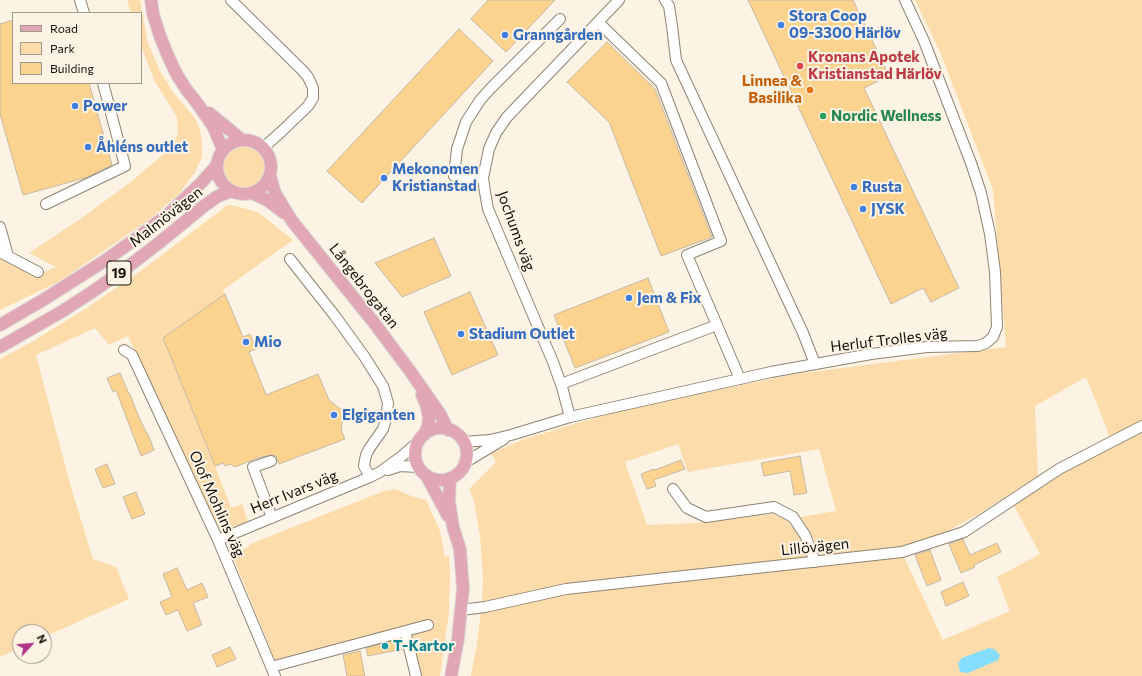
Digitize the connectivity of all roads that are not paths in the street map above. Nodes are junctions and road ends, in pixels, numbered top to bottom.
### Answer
1 (80, 0) edge
2 (151, 0) edge
3 (231, 0) edge
4 (619, 0) edge
5 (665, 0) edge
6 (905, 0) edge
7 (84, 12) edge
8 (560, 19) dead end
9 (598, 22) junction
10 (103, 84) edge
11 (198, 103) junction
12 (242, 140) junction
13 (263, 148) junction
14 (223, 150) junction
15 (217, 165) junction
16 (270, 175) junction
17 (483, 178) junction
18 (232, 191) junction
19 (252, 193) junction
20 (46, 204) dead end
21 (292, 221) junction
22 (0, 227) edge
23 (4, 254) edge
24 (290, 259) dead end
25 (38, 272) dead end
26 (43, 300) junction
27 (0, 320) edge
28 (0, 325) edge
29 (717, 325) junction
30 (0, 347) edge
31 (124, 350) dead end
32 (815, 364) junction
33 (410, 371) junction
34 (740, 379) junction
35 (561, 384) junction
36 (570, 417) junction
37 (1142, 426) edge
38 (448, 430) junction
39 (511, 435) junction
40 (421, 438) junction
41 (463, 442) junction
42 (271, 461) dead end
43 (464, 463) junction
44 (422, 471) junction
45 (380, 472) junction
46 (370, 477) junction
47 (450, 478) junction
48 (673, 489) dead end
49 (272, 518) junction
50 (454, 527) junction
51 (218, 540) junction
52 (815, 562) junction
53 (461, 610) junction
54 (428, 626) dead end
55 (405, 631) junction
56 (273, 671) edge
57 (416, 676) edge
58 (451, 676) edge

1 - 7 street
2 - 11 main road
3 - 13 street
4 - 9 street, Jochums väg
5 - 32 street
6 - 32 street, Herluf Trolles väg
8 - 17 street
9 - 17 street, Jochums väg
9 - 29 street
10 - 20 street
11 - 12 main road
11 - 14 main road
12 - 13 main road
12 - 14 main road
13 - 16 main road
14 - 15 main road
15 - 18 main road
15 - 26 main road, Malmövägen / 19
16 - 19 main road
16 - 21 main road, Långebrogatan
17 - 35 street, Jochums väg
18 - 19 main road
18 - 30 main road, Malmövägen / 19
19 - 21 main road, Långebrogatan
21 - 33 main road, Långebrogatan
22 - 23 street
23 - 25 street
24 - 46 street
26 - 27 main road
26 - 28 main road, Malmövägen / 19
29 - 34 street
29 - 35 street
31 - 51 street, Olof Mohlins väg
32 - 34 street, Herluf Trolles väg
33 - 38 main road, Långebrogatan
33 - 40 main road, Långebrogatan
34 - 36 street, Herluf Trolles väg
35 - 36 street, Jochums väg
36 - 39 street, Herluf Trolles väg
37 - 52 street, Lillövägen
38 - 40 main road
38 - 41 main road
39 - 41 street, Herluf Trolles väg
39 - 43 street, Herluf Trolles väg
40 - 44 main road
40 - 45 street, Herr Ivars väg
41 - 43 main road
42 - 49 street
43 - 47 main road
44 - 45 street, Herr Ivars väg
44 - 47 main road
44 - 50 main road
45 - 46 street, Herr Ivars väg
46 - 49 street, Herr Ivars väg
47 - 50 main road
48 - 52 street
49 - 51 street, Herr Ivars väg
50 - 53 main road
51 - 56 street, Olof Mohlins väg
52 - 53 street, Lillövägen
53 - 58 main road
54 - 55 street
55 - 56 street
55 - 57 street

